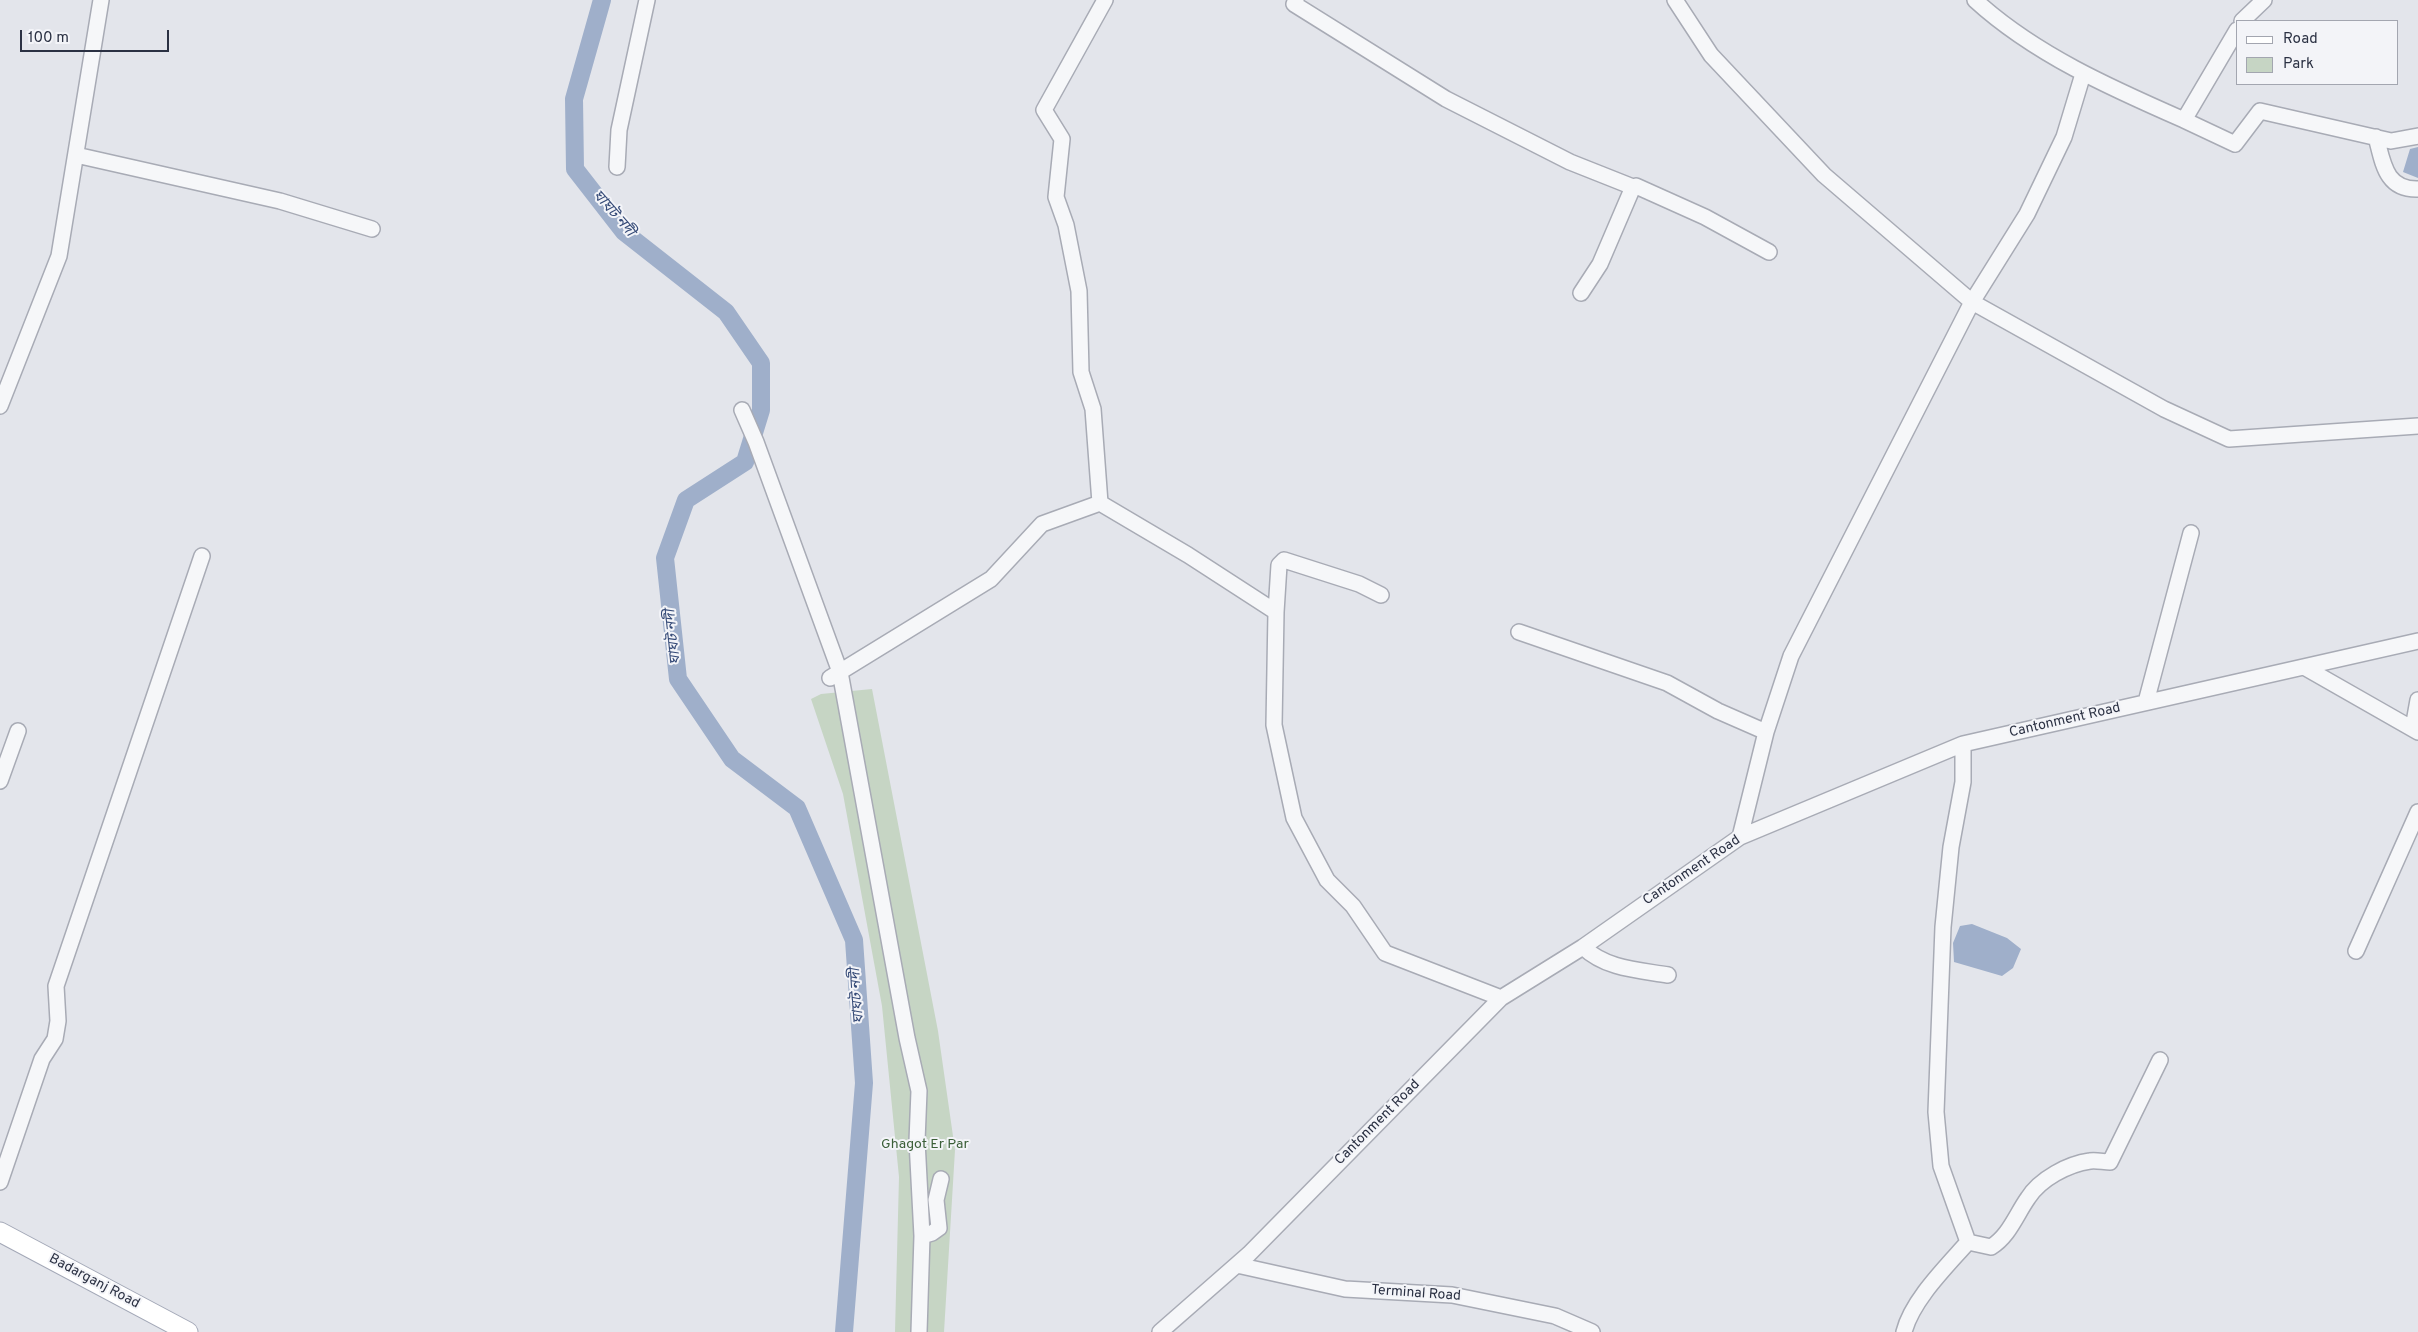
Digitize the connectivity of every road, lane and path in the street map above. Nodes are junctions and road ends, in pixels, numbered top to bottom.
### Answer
1 (102, 0) edge
2 (647, 0) edge
3 (1105, 0) edge
4 (1296, 0) edge
5 (1675, 0) edge
6 (1975, 0) edge
7 (2264, 0) edge
8 (2243, 20) edge
9 (2236, 32) edge
10 (2083, 74) junction
11 (2184, 120) junction
12 (2418, 136) edge
13 (2376, 137) junction
14 (76, 155) junction
15 (617, 167) dead end
16 (1633, 187) junction
17 (2418, 189) edge
18 (372, 229) dead end
19 (1769, 252) dead end
20 (1581, 293) dead end
21 (1972, 302) junction
22 (0, 406) edge
23 (742, 410) dead end
24 (2418, 426) edge
25 (1100, 503) junction
26 (2191, 533) dead end
27 (202, 556) dead end
28 (1381, 595) dead end
29 (1276, 612) junction
30 (1520, 632) dead end
31 (2418, 641) edge
32 (2304, 667) junction
33 (835, 675) junction
34 (2418, 700) edge
35 (2146, 702) junction
36 (2416, 730) edge
37 (18, 731) dead end
38 (1766, 732) junction
39 (1963, 744) junction
40 (0, 781) edge
41 (2418, 812) edge
42 (1740, 837) junction
43 (1583, 947) junction
44 (2356, 951) dead end
45 (1668, 975) dead end
46 (1501, 998) junction
47 (2160, 1060) dead end
48 (941, 1179) dead end
49 (0, 1182) edge
50 (0, 1232) edge
51 (922, 1236) junction
52 (1968, 1242) junction
53 (1237, 1265) junction
54 (188, 1332) edge
55 (919, 1332) edge
56 (1160, 1332) edge
57 (1592, 1332) edge
58 (1904, 1332) edge

1 - 14 street
2 - 15 street
3 - 25 street
4 - 16 street
5 - 21 street
6 - 10 street
7 - 8 street
9 - 11 street
10 - 11 street
10 - 21 street
11 - 13 street
12 - 13 street
13 - 17 street
14 - 18 street
14 - 22 street
16 - 19 street
16 - 20 street
21 - 24 street
21 - 38 street
23 - 33 street
25 - 29 street
25 - 33 street
26 - 35 street
27 - 49 street
28 - 29 street
29 - 46 street
30 - 38 street
31 - 32 street, Cantonment Road
32 - 35 street, Cantonment Road
32 - 36 street
33 - 51 street
34 - 36 street
35 - 39 street, Cantonment Road
37 - 40 street
38 - 42 street
39 - 42 street, Cantonment Road
39 - 52 street
41 - 44 street
42 - 43 street, Cantonment Road
43 - 45 street
43 - 46 street, Cantonment Road
46 - 53 street, Cantonment Road
47 - 52 street
48 - 51 street
50 - 54 main road, Badarganj Road
51 - 55 street
52 - 58 street
53 - 56 street, Cantonment Road
53 - 57 street, Terminal Road

